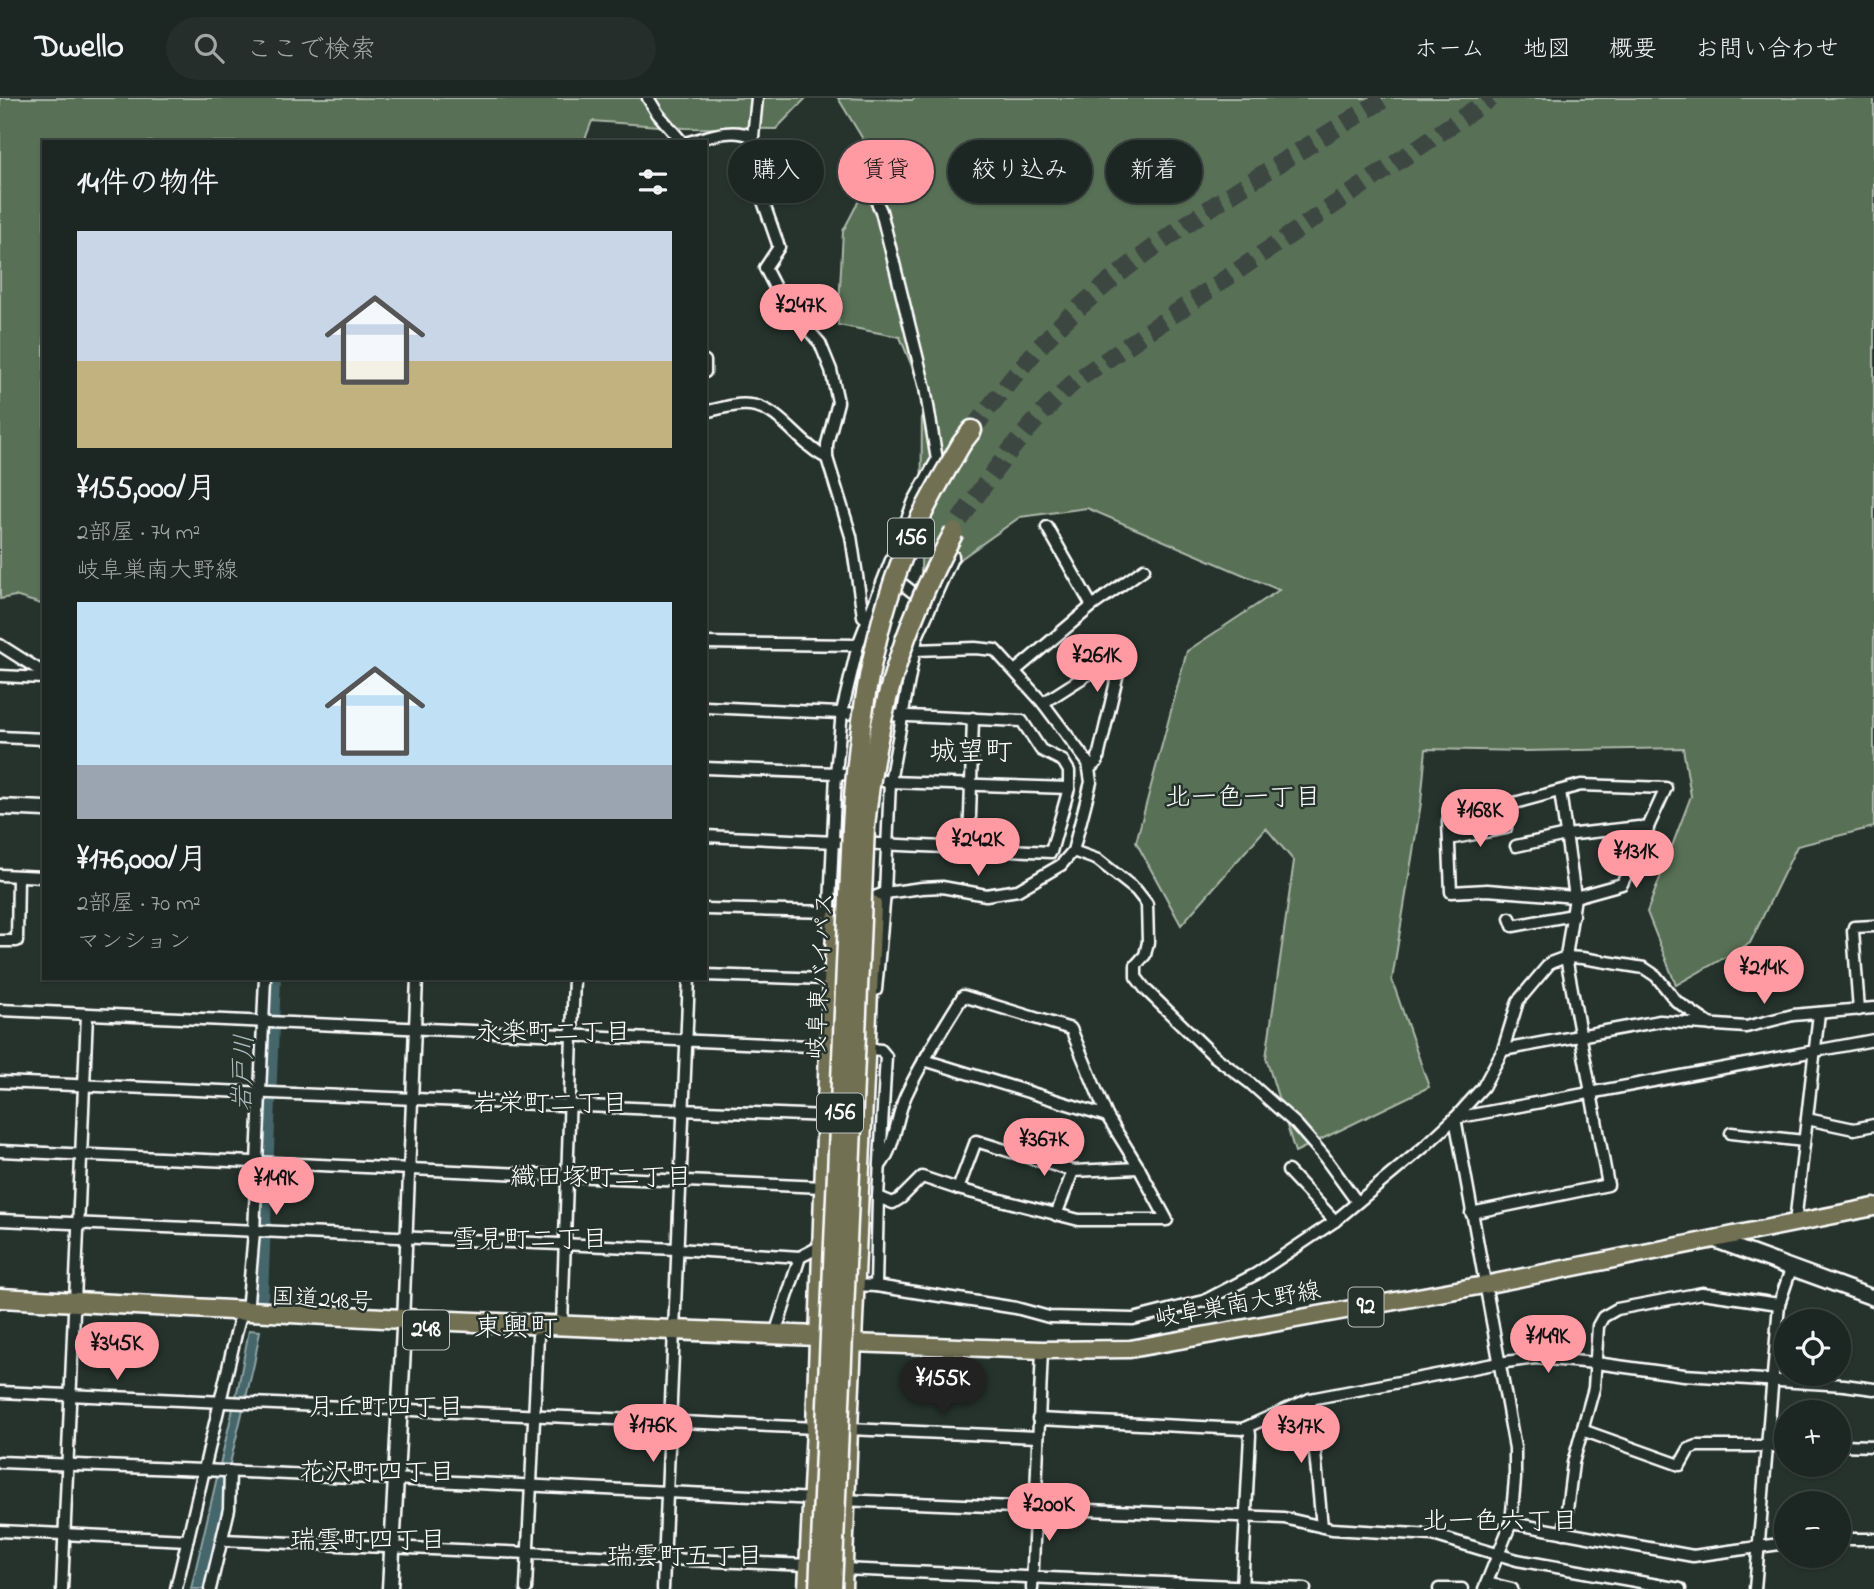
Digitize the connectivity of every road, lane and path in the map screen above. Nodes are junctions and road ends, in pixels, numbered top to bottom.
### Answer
1 (648, 98) edge
2 (757, 98) edge
3 (753, 137) junction
4 (680, 140) edge
5 (696, 140) edge
6 (877, 203) edge
7 (707, 412) edge
8 (967, 436) tunnel mouth
9 (827, 458) junction
10 (957, 526) tunnel mouth
11 (1047, 527) dead end
12 (953, 556) dead end
13 (1144, 569) dead end
14 (887, 572) junction
15 (930, 606) junction
16 (1092, 606) junction
17 (868, 620) junction
18 (877, 640) junction
19 (707, 643) edge
20 (0, 645) edge
21 (858, 645) junction
22 (915, 650) junction
23 (1015, 671) junction
24 (42, 672) edge
25 (0, 676) edge
26 (42, 678) edge
27 (891, 678) junction
28 (1043, 703) junction
29 (707, 707) edge
30 (842, 712) junction
31 (903, 715) junction
32 (973, 718) junction
33 (0, 737) edge
34 (42, 739) edge
35 (707, 768) edge
36 (1090, 768) junction
37 (836, 773) junction
38 (890, 782) junction
39 (973, 786) junction
40 (1069, 788) junction
41 (1560, 791) junction
42 (0, 807) edge
43 (42, 810) edge
44 (1506, 828) dead end
45 (1648, 829) junction
46 (1566, 835) junction
47 (707, 836) edge
48 (1449, 839) junction
49 (833, 842) junction
50 (887, 844) junction
51 (1516, 846) dead end
52 (969, 848) junction
53 (1073, 851) junction
54 (0, 875) edge
55 (18, 876) junction
56 (42, 877) edge
57 (1575, 897) junction
58 (878, 899) junction
59 (707, 909) edge
60 (1573, 915) junction
61 (833, 916) junction
62 (1510, 918) dead end
63 (1874, 926) edge
64 (0, 941) edge
65 (1566, 957) junction
66 (707, 975) edge
67 (826, 979) junction
68 (265, 980) edge
69 (417, 980) edge
70 (574, 980) edge
71 (689, 980) edge
72 (1874, 1008) edge
73 (0, 1010) edge
74 (1859, 1010) junction
75 (1819, 1013) junction
76 (87, 1014) junction
77 (263, 1021) junction
78 (1711, 1025) junction
79 (415, 1028) junction
80 (572, 1035) junction
81 (1581, 1037) junction
82 (686, 1040) junction
83 (1874, 1040) edge
84 (829, 1047) junction
85 (866, 1049) junction
86 (1503, 1050) junction
87 (1815, 1051) junction
88 (924, 1060) junction
89 (0, 1082) edge
90 (84, 1087) junction
91 (1591, 1092) junction
92 (260, 1094) junction
93 (412, 1100) junction
94 (570, 1106) junction
95 (683, 1111) junction
96 (827, 1116) junction
97 (1107, 1116) junction
98 (1455, 1118) junction
99 (1807, 1118) junction
100 (1874, 1125) edge
101 (1731, 1133) dead end
102 (1804, 1141) junction
103 (0, 1151) edge
104 (81, 1155) junction
105 (257, 1162) junction
106 (880, 1167) junction
107 (1139, 1168) junction
108 (410, 1169) junction
109 (1073, 1171) junction
110 (1288, 1171) dead end
111 (567, 1175) junction
112 (680, 1180) junction
113 (823, 1186) junction
114 (958, 1189) junction
115 (878, 1197) junction
116 (1357, 1202) junction
117 (1874, 1207) edge
118 (1471, 1213) junction
119 (1056, 1215) junction
120 (0, 1220) edge
121 (1335, 1220) junction
122 (1795, 1223) junction
123 (78, 1224) junction
124 (254, 1232) junction
125 (407, 1238) junction
126 (1715, 1240) junction
127 (564, 1244) junction
128 (821, 1245) junction
129 (677, 1249) junction
130 (800, 1257) junction
131 (1791, 1269) junction
132 (854, 1285) junction
133 (1484, 1285) junction
134 (876, 1286) junction
135 (0, 1298) edge
136 (1874, 1298) edge
137 (1779, 1304) junction
138 (74, 1307) junction
139 (0, 1308) edge
140 (241, 1315) junction
141 (403, 1324) junction
142 (562, 1325) junction
143 (775, 1334) junction
144 (674, 1335) junction
145 (538, 1336) junction
146 (818, 1341) junction
147 (852, 1343) junction
148 (1042, 1350) junction
149 (1499, 1363) junction
150 (1596, 1363) junction
151 (1772, 1382) junction
152 (1874, 1390) edge
153 (0, 1392) edge
154 (71, 1395) junction
155 (1310, 1399) junction
156 (220, 1402) junction
157 (400, 1409) junction
158 (534, 1417) junction
159 (1038, 1419) junction
160 (670, 1421) junction
161 (816, 1428) junction
162 (1248, 1428) junction
163 (848, 1429) junction
164 (1582, 1430) junction
165 (1037, 1437) junction
166 (1851, 1445) edge
167 (1766, 1446) junction
168 (1774, 1446) edge
169 (1874, 1446) edge
170 (0, 1462) edge
171 (68, 1465) junction
172 (203, 1470) junction
173 (229, 1471) junction
174 (396, 1480) junction
175 (531, 1486) junction
176 (667, 1493) junction
177 (812, 1499) junction
178 (845, 1501) junction
179 (1034, 1509) junction
180 (1245, 1516) junction
181 (1511, 1523) junction
182 (1322, 1527) junction
183 (0, 1531) edge
184 (1564, 1533) junction
185 (64, 1535) junction
186 (1851, 1539) edge
187 (1874, 1539) edge
188 (187, 1540) junction
189 (222, 1540) junction
190 (1774, 1544) edge
191 (1757, 1546) junction
192 (393, 1547) junction
193 (528, 1553) junction
194 (1498, 1556) junction
195 (664, 1559) junction
196 (808, 1565) junction
197 (843, 1569) junction
198 (1033, 1577) junction
199 (1486, 1586) edge
200 (1242, 1588) edge
201 (62, 1589) edge
202 (176, 1589) edge
203 (210, 1589) edge
204 (390, 1589) edge
205 (526, 1589) edge
206 (663, 1589) edge
207 (808, 1589) edge
208 (819, 1589) edge
209 (832, 1589) edge
210 (842, 1589) edge
211 (1032, 1589) edge
212 (1305, 1589) edge
213 (1439, 1589) edge
214 (1462, 1589) edge
215 (1512, 1589) edge
216 (1680, 1589) edge
217 (1755, 1589) edge

1 - 4 street
2 - 3 street
3 - 5 street
3 - 9 street
6 - 14 street
7 - 9 street
8 - 18 highway, 岐阜東バイパス / 156, bridge
9 - 17 street
10 - 27 highway, 岐阜東バイパス / 156, bridge
11 - 16 street
12 - 15 street
13 - 16 street
14 - 15 street
14 - 17 street
15 - 22 street
16 - 23 street
17 - 21 street
18 - 61 highway, 156
18 - 208 highway, 岐阜東バイパス / 156, bridge
19 - 21 street
20 - 24 street
21 - 30 street
22 - 23 street
22 - 31 street
23 - 28 street
25 - 26 street
27 - 58 highway, 156, bridge
27 - 209 highway, 岐阜東バイパス / 156, bridge
28 - 36 street
28 - 36 street
29 - 30 street
30 - 31 street
30 - 37 street
31 - 32 street
31 - 38 street
32 - 39 street
32 - 40 street
33 - 34 street
35 - 37 street
36 - 53 street
37 - 38 street
37 - 49 street
38 - 39 street
38 - 50 street
39 - 40 street
39 - 52 street
40 - 52 street
41 - 45 street
41 - 46 street
41 - 48 street
42 - 43 street
44 - 48 street
45 - 46 street
45 - 57 street
46 - 51 street
46 - 57 street
47 - 49 street
48 - 57 street
49 - 50 street
49 - 61 street
50 - 52 street
50 - 58 street
53 - 58 street
53 - 116 street
54 - 55 street
55 - 56 street
55 - 64 street
57 - 60 street
58 - 61 street
58 - 85 highway, 156
59 - 61 street
60 - 62 street
60 - 65 street
61 - 67 street
61 - 84 highway, 156
63 - 74 street
65 - 78 street
65 - 81 street
65 - 86 street
66 - 67 street
67 - 84 street
68 - 77 street
69 - 79 street
70 - 80 street
71 - 82 street
72 - 74 street
73 - 76 street
74 - 75 street
75 - 78 street
75 - 87 street
76 - 77 street
76 - 90 street
77 - 79 street
77 - 92 street
78 - 81 street
79 - 80 street
79 - 93 street
80 - 82 street
80 - 94 street
81 - 86 street
81 - 91 street
82 - 84 street
82 - 95 street
83 - 87 street
84 - 85 street
84 - 96 highway, 156
85 - 106 street
85 - 132 highway, 156
86 - 98 street
87 - 91 street
87 - 99 street
88 - 97 street
88 - 97 street
88 - 106 street
89 - 90 street
90 - 92 street
90 - 104 street
91 - 98 street
91 - 118 street
92 - 93 street
92 - 105 street
93 - 94 street
93 - 108 street
94 - 95 street
94 - 111 street
95 - 96 street
95 - 112 street
96 - 113 highway, 156
97 - 107 street
98 - 116 street
98 - 118 street
99 - 100 street
99 - 102 street
101 - 102 street
102 - 122 street
103 - 104 street
104 - 105 street
104 - 123 street
105 - 108 street
105 - 124 street
106 - 115 street
107 - 109 street
107 - 119 street
108 - 111 street
108 - 125 street
109 - 114 street
109 - 119 street
110 - 121 street
111 - 112 street
111 - 127 street
112 - 113 street
112 - 129 street
113 - 128 highway, 156
114 - 115 street
114 - 119 street
115 - 134 street
116 - 121 street
117 - 122 main road, 岐阜巣南大野線 / 92
118 - 133 street
120 - 123 street
121 - 134 street
122 - 126 main road, 岐阜巣南大野線 / 92
123 - 124 street
123 - 138 street
124 - 125 street
124 - 140 street
125 - 127 street
125 - 141 street
126 - 131 street
126 - 133 main road, 岐阜巣南大野線 / 92
127 - 129 street
127 - 142 street
128 - 130 street
128 - 146 highway, 156
129 - 130 street
129 - 144 street
130 - 143 street
131 - 136 street
131 - 137 street
132 - 134 street
132 - 147 highway, 156
133 - 148 main road, 岐阜巣南大野線 / 92
133 - 149 street
135 - 138 highway, 国道248号 / 248
137 - 150 street
137 - 151 street
138 - 139 highway, 国道248号 / 248
138 - 140 highway, 国道248号 / 248
138 - 154 street
140 - 141 highway, 国道248号 / 248
140 - 156 street
141 - 142 highway, 国道248号 / 248
141 - 145 highway, 国道248号 / 248
141 - 157 street
142 - 144 highway, 国道248号 / 248
143 - 144 highway, 国道248号 / 248
143 - 146 highway, 国道248号 / 248
144 - 145 highway, 国道248号 / 248
144 - 146 highway, 国道248号 / 248
144 - 160 street
145 - 158 street
146 - 147 highway, 248
146 - 161 highway, 156
147 - 148 main road, 岐阜巣南大野線 / 92
147 - 163 highway, 156
148 - 159 street
149 - 150 street
149 - 155 street
149 - 181 street
150 - 151 street
150 - 164 street
151 - 152 street
151 - 167 street
153 - 154 street
154 - 156 street
154 - 171 street
155 - 162 street
155 - 182 street
156 - 157 street
156 - 172 street
157 - 158 street
157 - 174 street
158 - 160 street
158 - 175 street
159 - 162 street
159 - 165 street
160 - 161 street
160 - 176 street
161 - 177 highway, 156
162 - 180 street
163 - 165 street
163 - 178 highway, 156
164 - 167 street
164 - 184 street
165 - 179 street
166 - 169 street
167 - 168 street
167 - 191 street
170 - 171 street
171 - 172 street
171 - 185 street
172 - 173 street
172 - 188 street
173 - 174 street
173 - 189 street
174 - 175 street
174 - 192 street
175 - 176 street
175 - 193 street
176 - 177 street
176 - 195 street
177 - 178 street
177 - 196 highway, 156
178 - 179 street
178 - 197 highway, 156
179 - 180 street
179 - 198 street
180 - 182 street
180 - 200 street
181 - 184 street
181 - 194 street
182 - 194 street
183 - 185 street
184 - 191 street
185 - 188 street
185 - 201 street
186 - 187 street
188 - 202 street
189 - 192 street
189 - 203 street
190 - 191 street
191 - 217 street
192 - 193 street
192 - 204 street
193 - 195 street
193 - 205 street
194 - 199 street
194 - 216 street
195 - 196 street
195 - 206 street
196 - 207 highway, 156
197 - 198 street
197 - 210 highway, 156
198 - 200 street
198 - 211 street
199 - 215 street
200 - 212 street
213 - 214 street

